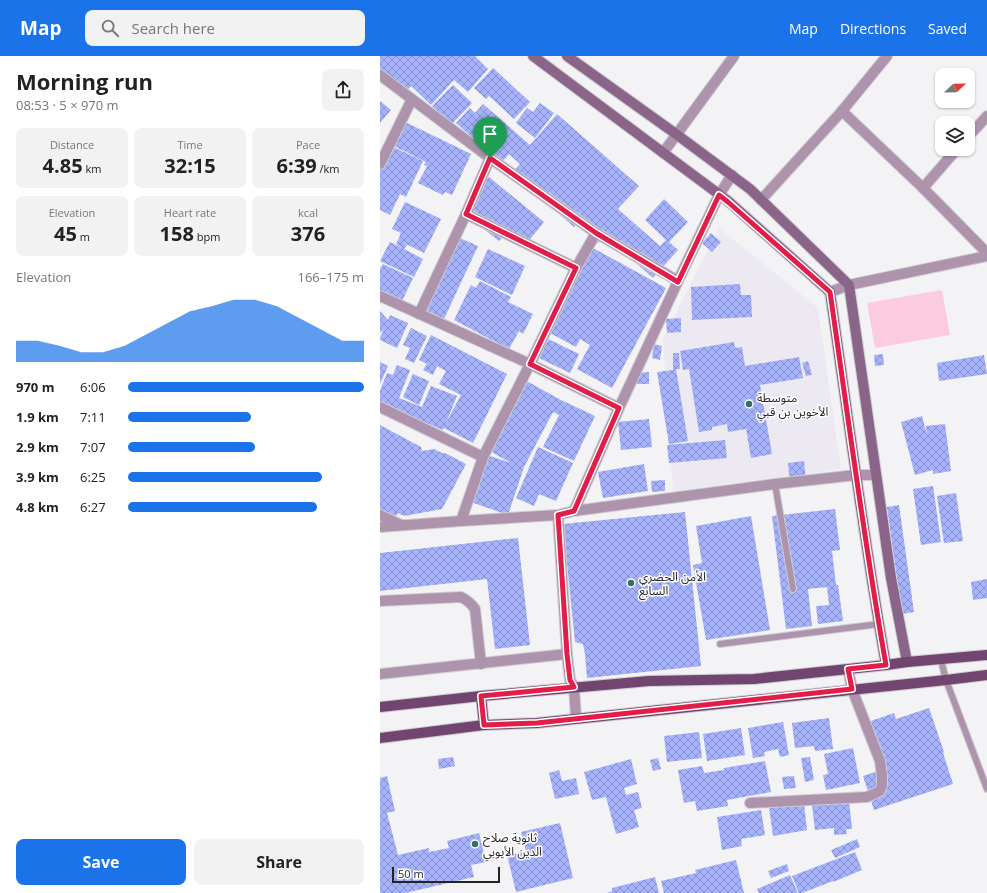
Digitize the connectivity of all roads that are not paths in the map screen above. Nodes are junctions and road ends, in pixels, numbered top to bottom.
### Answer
1 (533, 56) edge
2 (567, 56) edge
3 (734, 56) edge
4 (885, 57) edge
5 (380, 75) edge
6 (412, 99) junction
7 (842, 110) junction
8 (987, 116) edge
9 (975, 129) edge
10 (676, 134) junction
11 (663, 153) junction
12 (951, 156) edge
13 (490, 158) junction
14 (380, 164) edge
15 (732, 175) junction
16 (923, 188) junction
17 (719, 195) junction
18 (761, 200) junction
19 (466, 214) junction
20 (596, 233) junction
21 (987, 254) edge
22 (576, 268) junction
23 (678, 282) junction
24 (850, 285) junction
25 (830, 292) junction
26 (380, 296) edge
27 (419, 314) junction
28 (530, 364) junction
29 (380, 408) edge
30 (619, 408) junction
31 (484, 457) junction
32 (856, 475) junction
33 (876, 475) junction
34 (775, 484) junction
35 (574, 511) junction
36 (380, 514) edge
37 (558, 515) junction
38 (460, 521) junction
39 (401, 525) junction
40 (380, 527) edge
41 (793, 589) dead end
42 (380, 601) edge
43 (879, 624) junction
44 (720, 644) dead end
45 (567, 654) junction
46 (987, 655) edge
47 (941, 660) junction
48 (907, 662) junction
49 (481, 664) junction
50 (886, 665) junction
51 (848, 669) junction
52 (380, 674) edge
53 (987, 675) edge
54 (946, 680) junction
55 (574, 687) junction
56 (852, 689) junction
57 (481, 696) junction
58 (380, 707) edge
59 (576, 718) junction
60 (484, 725) junction
61 (380, 738) edge
62 (987, 789) edge
63 (750, 803) dead end

1 - 11 main road
2 - 10 main road
3 - 10 street
4 - 7 street
5 - 6 street
6 - 13 street
6 - 14 street
7 - 16 street
7 - 18 street
8 - 9 street
10 - 11 street
10 - 15 main road
11 - 17 main road
12 - 16 street
13 - 19 street
13 - 20 street
15 - 17 street
15 - 18 main road
16 - 21 street
17 - 23 street
17 - 25 main road
18 - 24 main road
19 - 22 street
19 - 27 street
20 - 22 street
20 - 23 street
21 - 24 street
22 - 28 street
23 - 30 street
24 - 25 street
24 - 33 main road
25 - 32 main road
26 - 27 street
27 - 28 street
28 - 30 street
28 - 31 street
29 - 31 street
30 - 35 street
31 - 38 street
32 - 33 street
32 - 34 street
32 - 43 main road
33 - 48 main road
34 - 35 street
34 - 41 lane
35 - 37 street
36 - 39 street
37 - 38 street
37 - 45 street
38 - 39 street
39 - 40 street
42 - 49 street
43 - 44 lane
43 - 50 main road
45 - 49 street
45 - 55 street
46 - 47 main road
47 - 48 main road
47 - 54 lane
48 - 50 main road
49 - 52 street
50 - 51 main road
51 - 55 main road
51 - 56 street
53 - 54 main road
54 - 56 main road
54 - 62 lane
55 - 57 main road
55 - 59 street
56 - 59 main road
56 - 63 street
57 - 58 main road
57 - 60 main road
59 - 60 main road
60 - 61 main road

